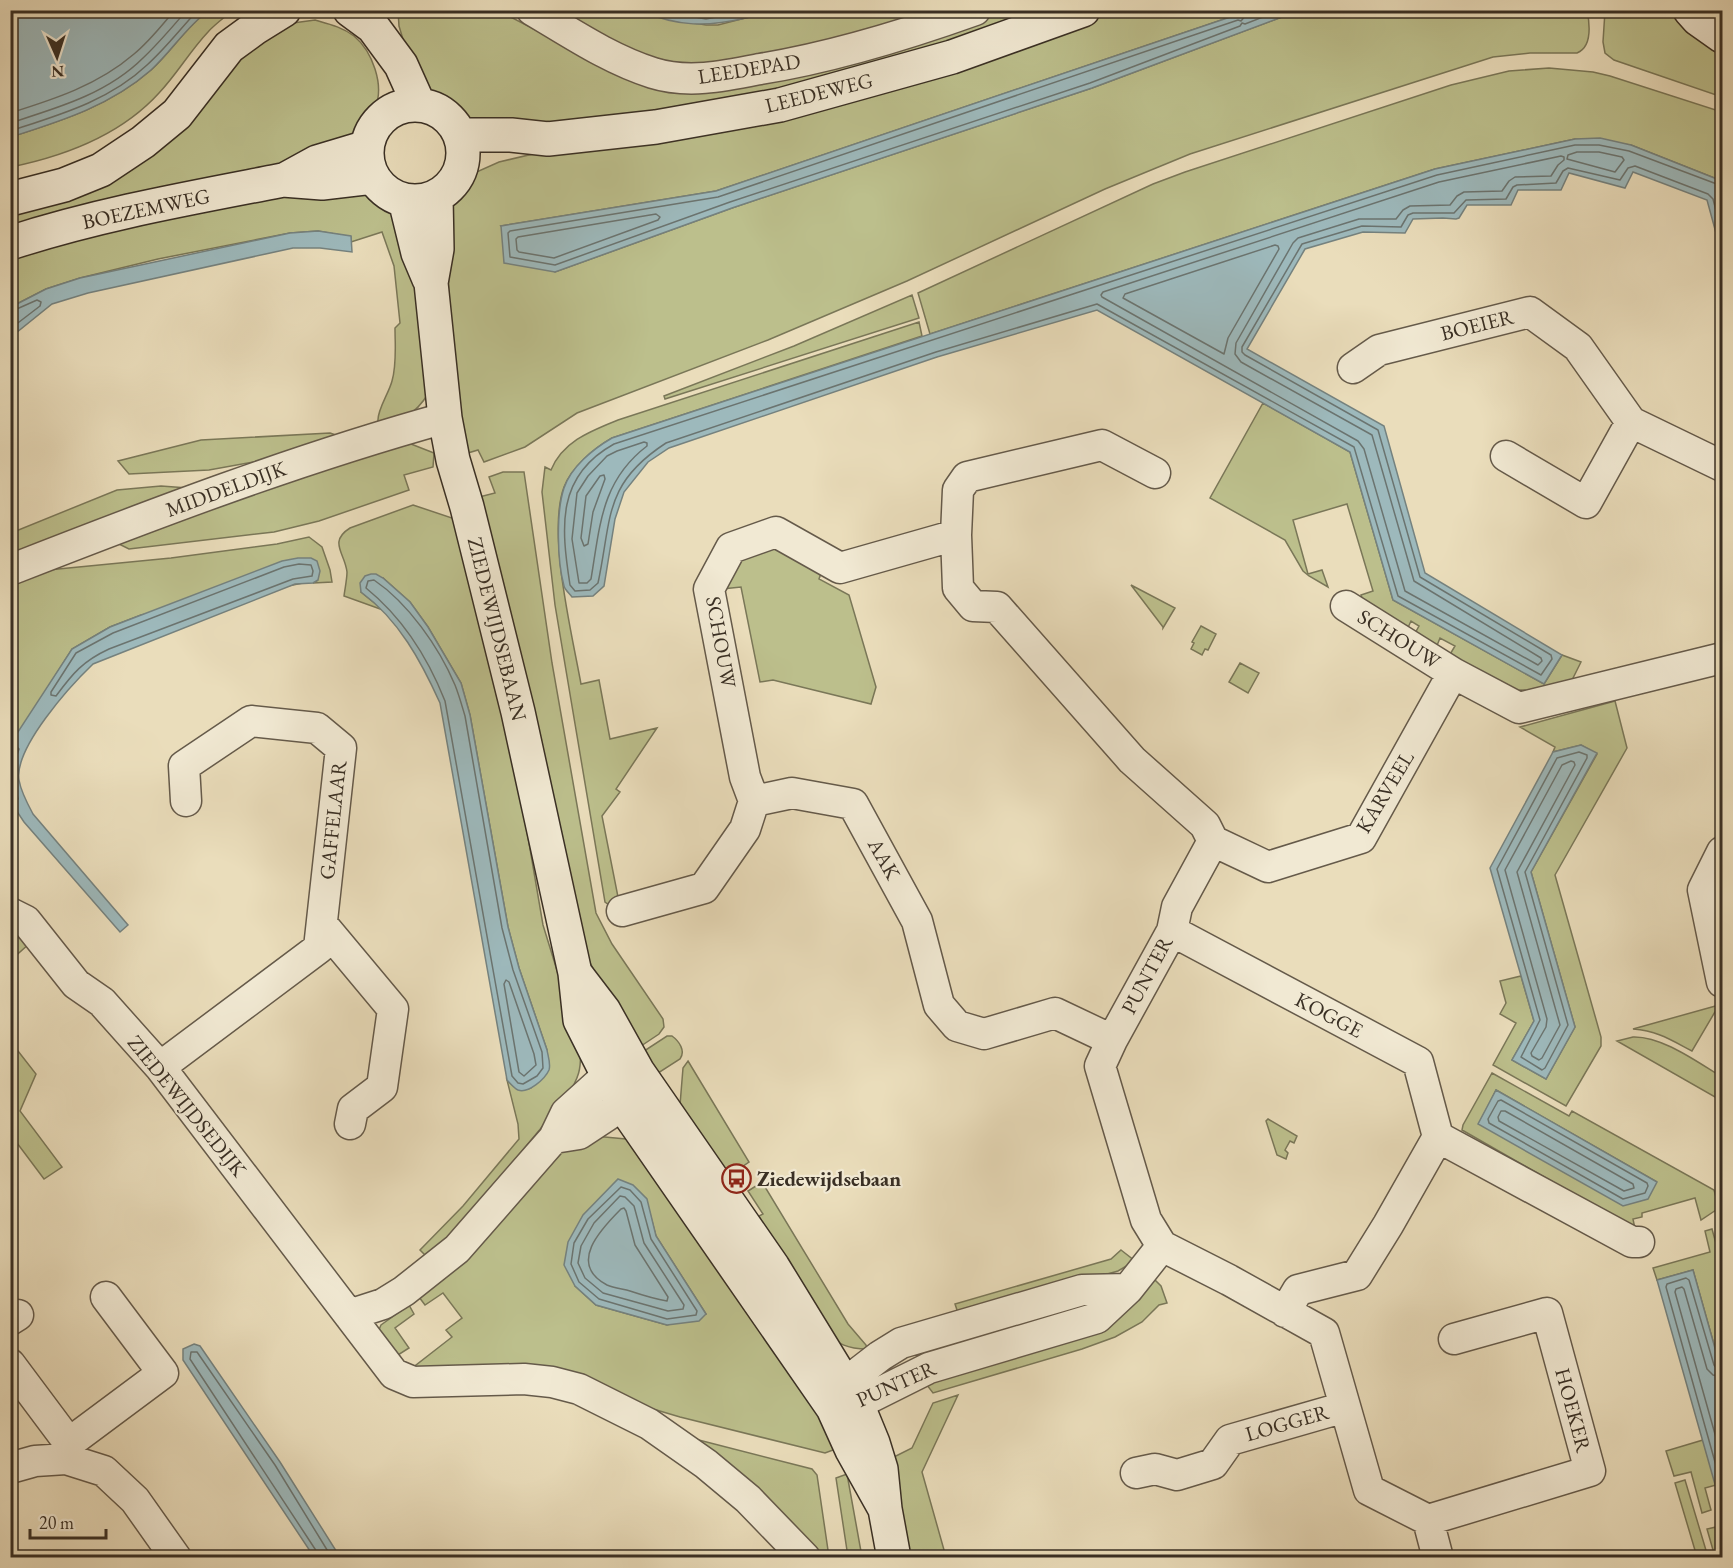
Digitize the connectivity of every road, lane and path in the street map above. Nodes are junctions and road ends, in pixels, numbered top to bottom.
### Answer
1 (284, 10) edge
2 (532, 10) edge
3 (975, 10) edge
4 (1083, 10) edge
5 (1690, 10) edge
6 (368, 21) edge
7 (1722, 36) edge
8 (404, 109) junction
9 (461, 149) junction
10 (370, 162) junction
11 (10, 199) edge
12 (421, 199) junction
13 (10, 243) edge
14 (1353, 368) dead end
15 (445, 418) junction
16 (1631, 422) junction
17 (1506, 456) dead end
18 (1722, 466) edge
19 (1155, 473) dead end
20 (956, 535) junction
21 (10, 570) edge
22 (1346, 606) dead end
23 (1722, 658) edge
24 (1453, 673) junction
25 (186, 801) dead end
26 (754, 801) junction
27 (1213, 841) junction
28 (1722, 854) edge
29 (622, 911) dead end
30 (10, 913) edge
31 (322, 924) junction
32 (1172, 931) junction
33 (1722, 982) edge
34 (1112, 1040) junction
35 (160, 1067) junction
36 (622, 1074) junction
37 (623, 1105) junction
38 (350, 1124) dead end
39 (1438, 1137) junction
40 (554, 1138) junction
41 (1639, 1242) dead end
42 (1162, 1246) junction
43 (106, 1297) dead end
44 (1285, 1312) junction
45 (349, 1315) junction
46 (1454, 1339) dead end
47 (10, 1364) edge
48 (845, 1398) junction
49 (1345, 1407) junction
50 (68, 1451) junction
51 (10, 1468) edge
52 (1136, 1473) dead end
53 (1428, 1520) junction
54 (176, 1557) edge
55 (805, 1557) edge
56 (894, 1557) edge
57 (1438, 1557) edge

1 - 11 street
2 - 3 street, LEEDEPAD
4 - 9 street, LEEDEWEG
5 - 7 street
6 - 8 street
8 - 9 street
8 - 10 street
9 - 12 street
10 - 12 street
10 - 13 street, BOEZEMWEG
12 - 15 street, ZIEDEWIJDSEBAAN
14 - 16 street, BOEIER
15 - 21 street, MIDDELDIJK
15 - 36 street, ZIEDEWIJDSEBAAN
16 - 17 street
16 - 18 street, BOEIER
19 - 20 street
20 - 26 street, SCHOUW
20 - 27 street
22 - 24 street, SCHOUW
23 - 24 street
24 - 27 street, KARVEEL
25 - 31 street, GAFFELAAR
26 - 29 street
26 - 34 street, AAK
27 - 32 street, PUNTER
28 - 33 street
30 - 35 street, ZIEDEWIJDSEDIJK
31 - 35 street, GAFFELAAR
31 - 38 street
32 - 34 street, PUNTER
32 - 39 street, KOGGE
34 - 42 street, PUNTER
35 - 45 street, ZIEDEWIJDSEDIJK
36 - 37 street, ZIEDEWIJDSEBAAN
36 - 40 street
36 - 48 street, ZIEDEWIJDSEBAAN
37 - 40 street
37 - 48 street, ZIEDEWIJDSEBAAN
39 - 41 street
39 - 44 street
40 - 45 street
42 - 44 street
42 - 48 street, PUNTER
43 - 50 street
44 - 49 street
45 - 55 street, ZIEDEWIJDSEDIJK
46 - 53 street, HOEKER
47 - 50 street
48 - 56 street, ZIEDEWIJDSEBAAN
49 - 52 street, LOGGER
49 - 53 street
50 - 51 street
50 - 54 street
53 - 57 street

